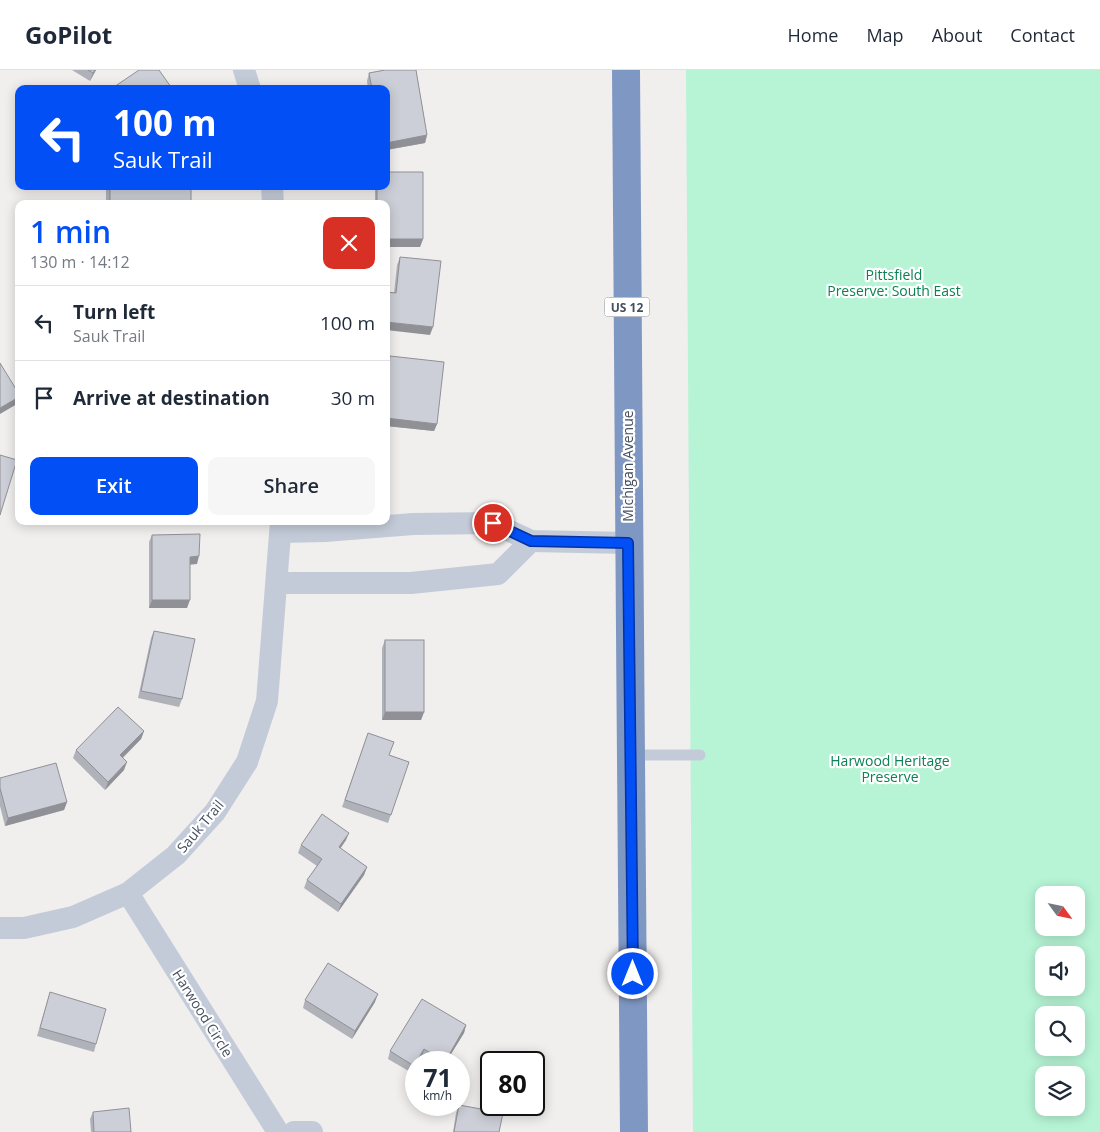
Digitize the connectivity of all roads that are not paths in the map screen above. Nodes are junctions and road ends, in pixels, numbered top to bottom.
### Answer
1 (244, 70) edge
2 (626, 70) edge
3 (249, 85) edge
4 (281, 526) edge
5 (531, 541) junction
6 (628, 543) junction
7 (277, 584) junction
8 (700, 755) dead end
9 (632, 756) junction
10 (128, 893) junction
11 (0, 928) edge
12 (278, 1132) edge
13 (294, 1132) edge
14 (312, 1132) edge
15 (634, 1132) edge

1 - 3 street
2 - 6 highway, Michigan Avenue / US 12
4 - 5 street, Sauk Trail
4 - 7 street, Sauk Trail
5 - 6 street, Sauk Trail
5 - 7 street
6 - 9 highway, Michigan Avenue / US 12
7 - 10 street, Sauk Trail
8 - 9 lane
9 - 15 highway, Michigan Avenue / US 12
10 - 11 street, Sauk Trail
10 - 12 street, Harwood Circle
13 - 14 street

